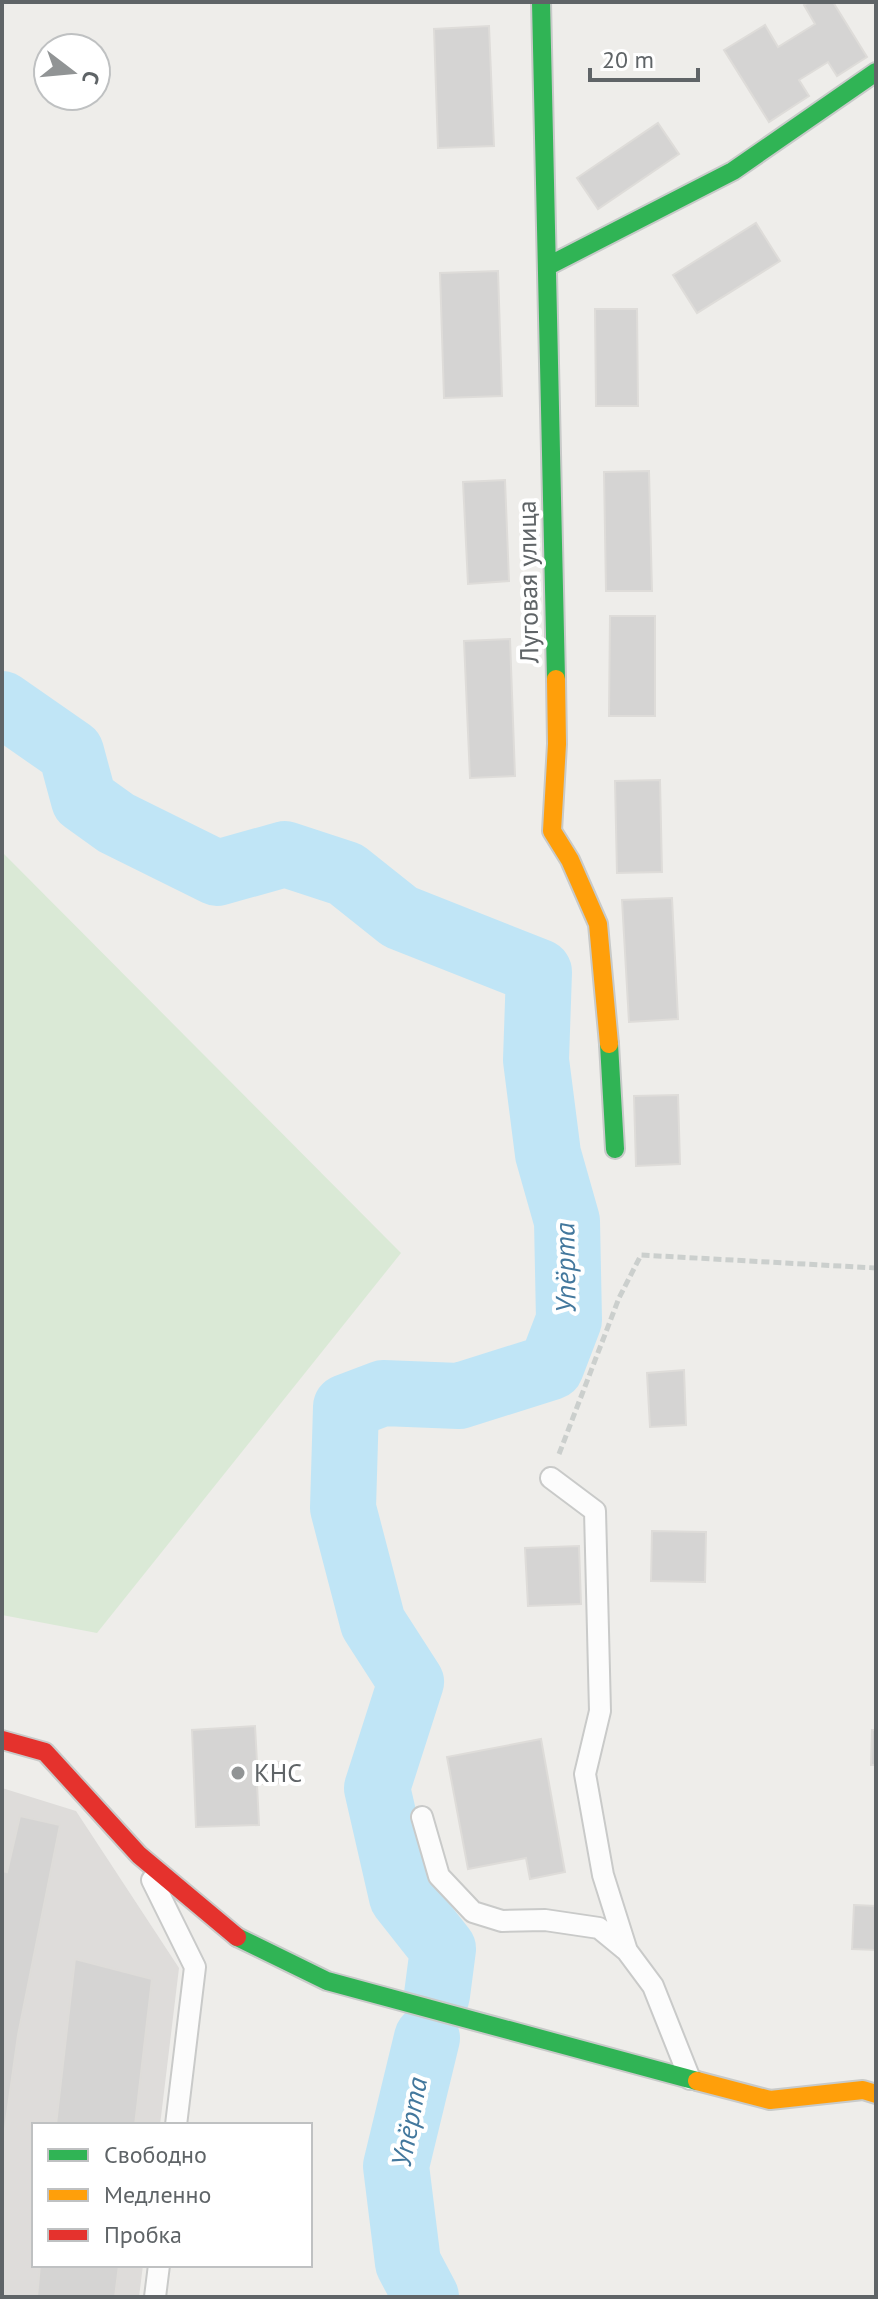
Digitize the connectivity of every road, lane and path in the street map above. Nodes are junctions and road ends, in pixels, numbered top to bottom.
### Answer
1 (541, 2) edge
2 (876, 72) edge
3 (548, 266) junction
4 (615, 1149) dead end
5 (876, 1268) edge
6 (551, 1478) joint
7 (2, 1740) edge
8 (422, 1817) dead end
9 (139, 1855) junction
10 (627, 1951) junction
11 (690, 2079) junction
12 (876, 2094) edge
13 (176, 2123) edge
14 (159, 2267) edge
15 (155, 2297) edge

1 - 3 street, Луговая улица
2 - 3 street
3 - 4 street, Луговая улица
5 - 6 path
6 - 10 lane
7 - 9 street
8 - 10 lane
9 - 11 street
9 - 13 lane
10 - 11 lane
11 - 12 street
14 - 15 lane

